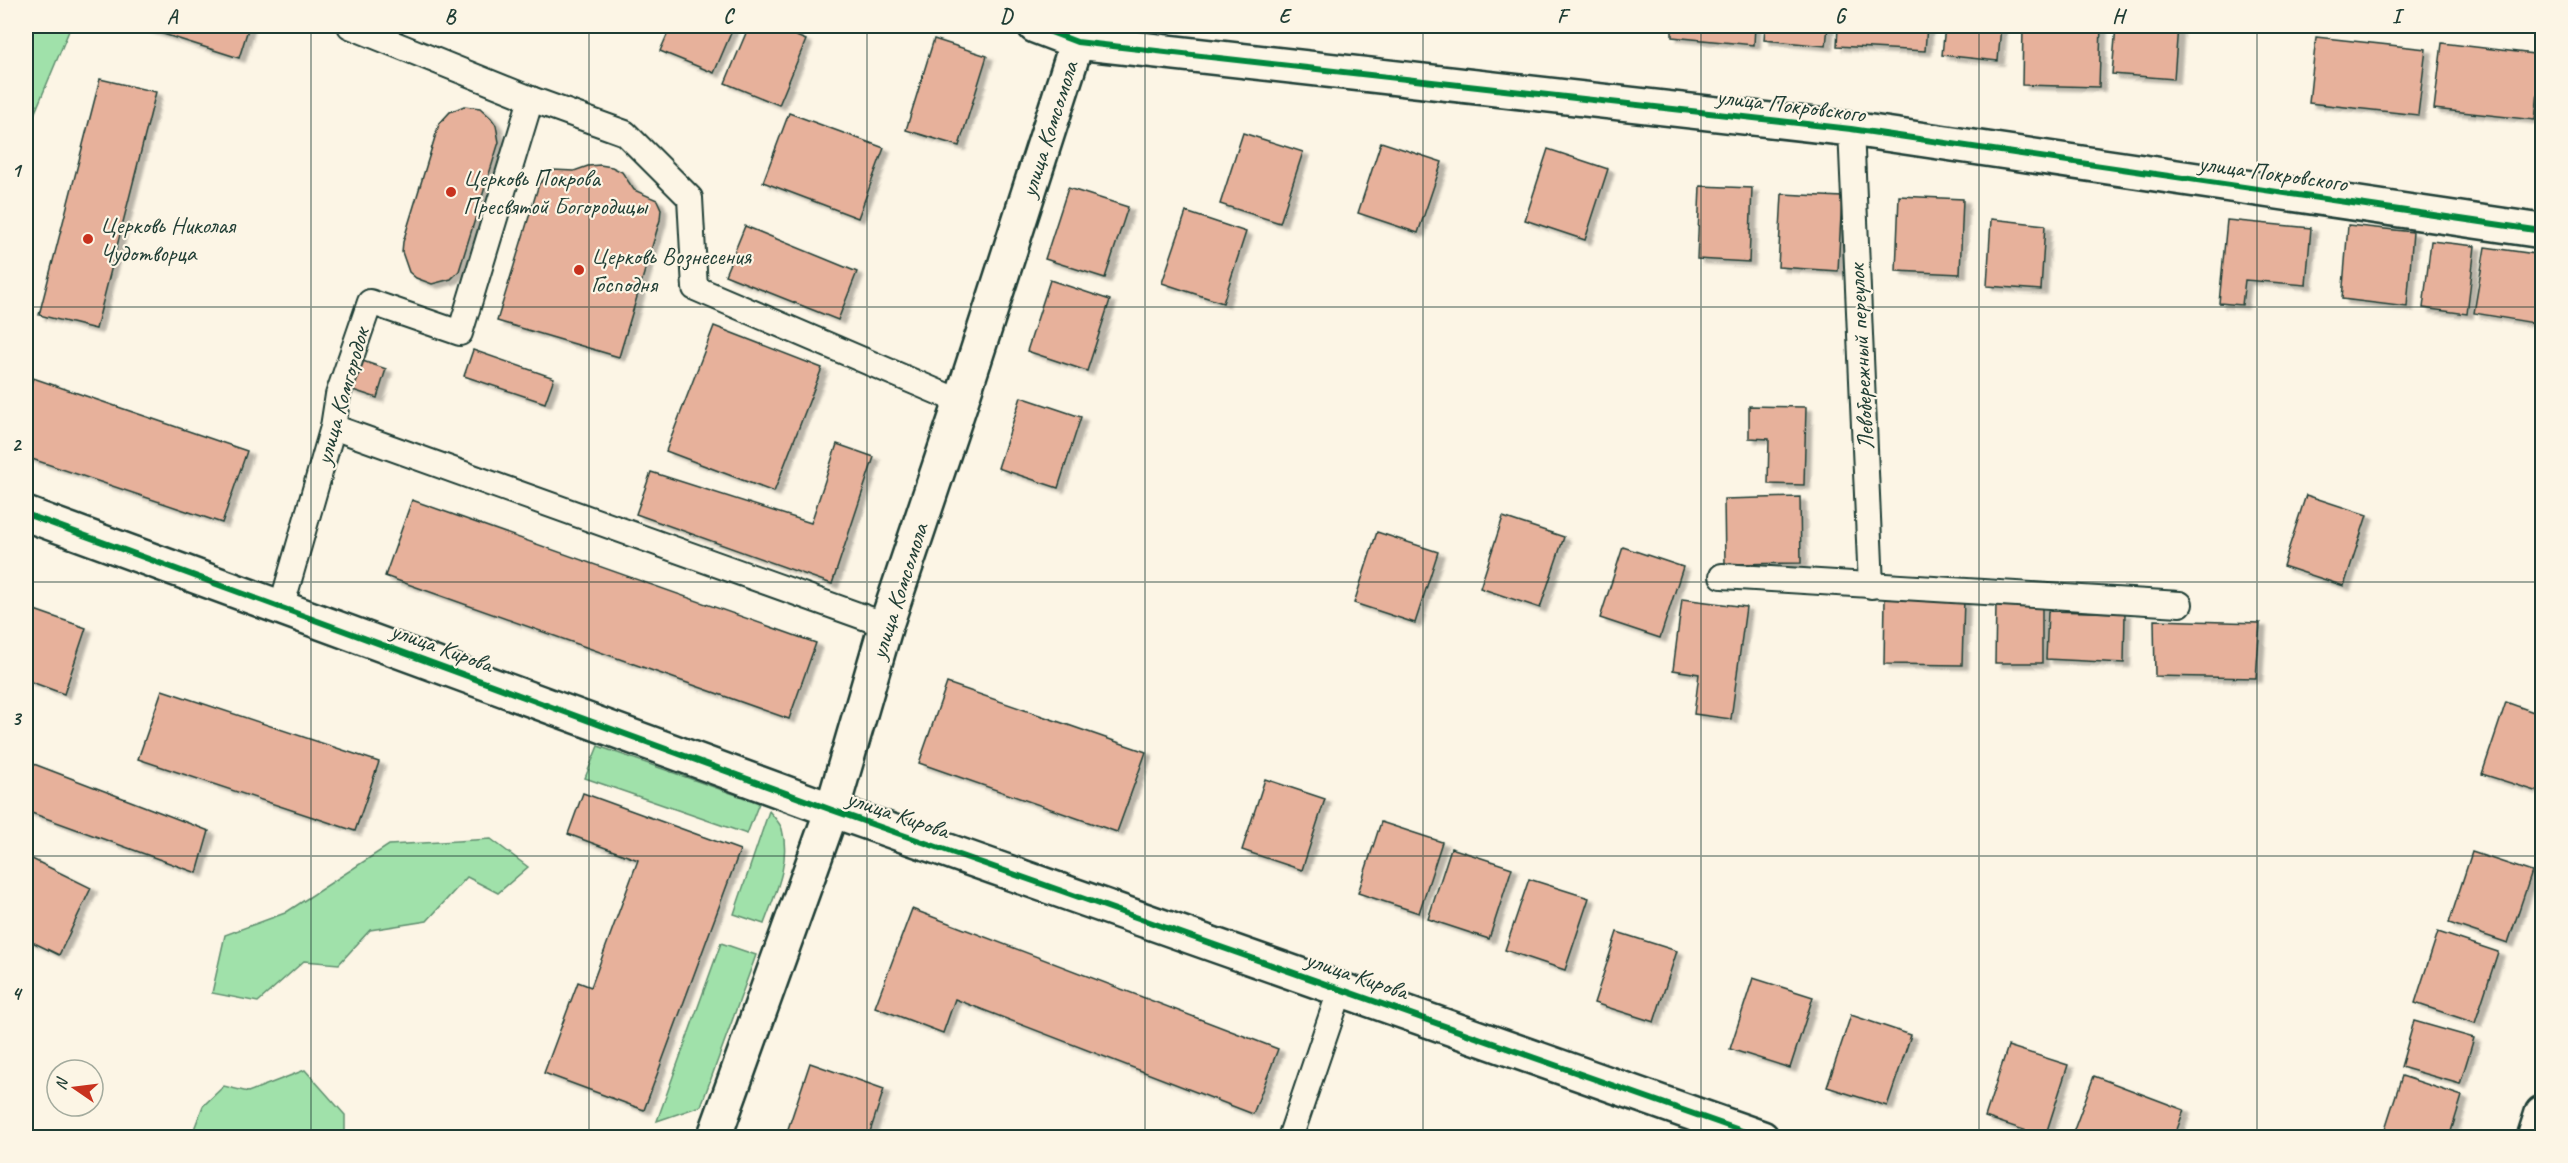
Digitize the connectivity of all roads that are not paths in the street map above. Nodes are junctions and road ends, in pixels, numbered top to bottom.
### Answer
1 (350, 26) edge
2 (1035, 26) edge
3 (1077, 42) junction
4 (531, 99) junction
5 (1851, 129) junction
6 (2542, 231) edge
7 (961, 402) junction
8 (333, 427) junction
9 (26, 514) edge
10 (1722, 576) dead end
11 (1871, 586) junction
12 (2180, 604) dead end
13 (281, 608) junction
14 (886, 625) junction
15 (832, 810) junction
16 (1341, 988) junction
17 (2542, 1113) edge
18 (714, 1137) edge
19 (1290, 1137) edge
20 (1762, 1137) edge
21 (2534, 1137) edge

1 - 4 lane
2 - 3 street, улица Покровского
3 - 5 street, улица Покровского
3 - 7 street, улица Комсомола
4 - 7 lane
4 - 8 lane, улица Комгородок
5 - 6 street, улица Покровского
5 - 11 lane, Левобережный переулок
7 - 14 street, улица Комсомола
8 - 13 lane, улица Комгородок
8 - 14 lane
9 - 13 street, улица Кирова
10 - 11 lane
11 - 12 lane
13 - 15 street, улица Кирова
14 - 15 street, улица Комсомола
15 - 16 street, улица Кирова
15 - 18 street, улица Комсомола
16 - 19 lane
16 - 20 street, улица Кирова
17 - 21 street

